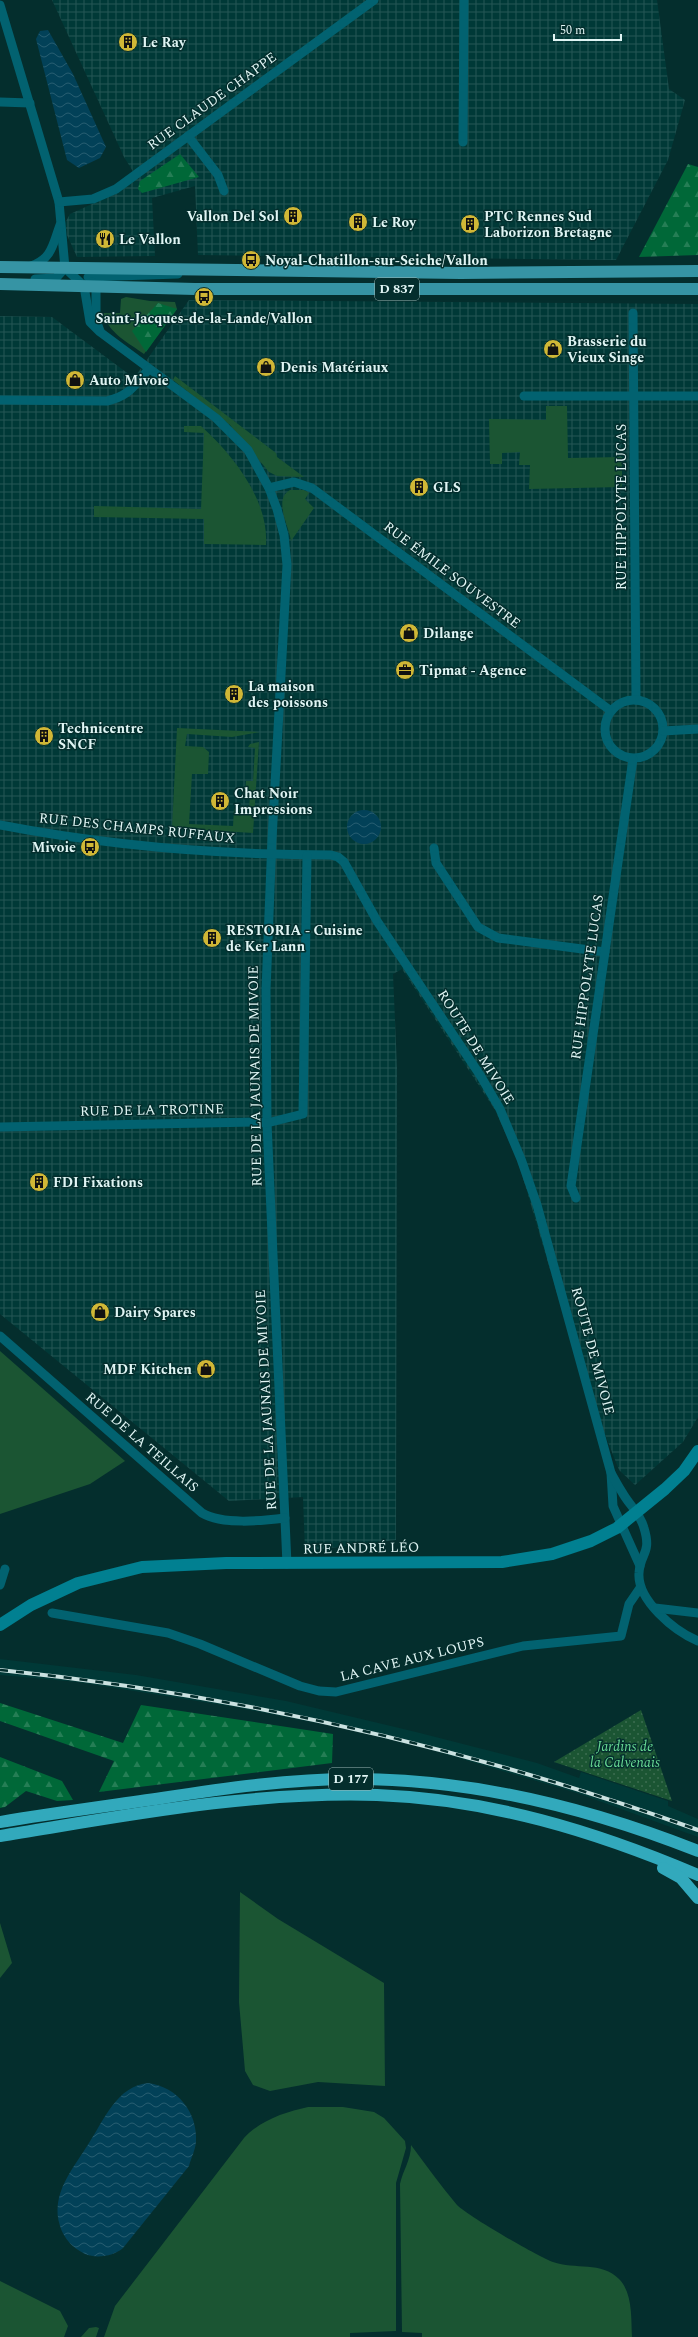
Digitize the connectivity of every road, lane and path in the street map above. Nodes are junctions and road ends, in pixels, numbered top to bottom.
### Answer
1 (374, 0) edge
2 (464, 0) edge
3 (0, 5) edge
4 (0, 102) edge
5 (30, 102) junction
6 (188, 136) junction
7 (463, 142) dead end
8 (224, 191) dead end
9 (59, 202) junction
10 (61, 222) junction
11 (0, 267) edge
12 (25, 267) junction
13 (65, 268) junction
14 (79, 268) junction
15 (204, 271) junction
16 (698, 271) edge
17 (0, 278) edge
18 (89, 283) junction
19 (0, 284) edge
20 (698, 289) edge
21 (633, 313) dead end
22 (149, 369) junction
23 (524, 396) dead end
24 (634, 396) junction
25 (698, 396) edge
26 (0, 400) edge
27 (269, 488) junction
28 (636, 700) junction
29 (611, 711) junction
30 (698, 729) edge
31 (663, 731) junction
32 (633, 759) junction
33 (0, 825) edge
34 (434, 848) dead end
35 (271, 855) junction
36 (307, 856) junction
37 (605, 952) junction
38 (267, 1123) junction
39 (0, 1126) edge
40 (576, 1198) dead end
41 (0, 1336) edge
42 (698, 1451) edge
43 (611, 1473) junction
44 (638, 1512) junction
45 (285, 1518) junction
46 (621, 1524) junction
47 (287, 1564) junction
48 (640, 1566) junction
49 (5, 1569) dead end
50 (0, 1585) edge
51 (640, 1588) junction
52 (655, 1608) junction
53 (52, 1612) dead end
54 (698, 1613) edge
55 (0, 1625) edge
56 (698, 1641) edge
57 (481, 1806) junction
58 (0, 1822) edge
59 (0, 1836) edge
60 (697, 1851) edge
61 (698, 1875) edge
62 (698, 1898) edge

1 - 6 street, RUE CLAUDE CHAPPE
2 - 7 street
3 - 5 street
4 - 5 street
5 - 9 street
6 - 8 street
6 - 9 street, RUE CLAUDE CHAPPE
9 - 10 street
10 - 12 street
10 - 13 street
11 - 12 main road, D 837
12 - 13 main road, D 837
13 - 14 main road, D 837
13 - 17 street
13 - 18 street
14 - 15 main road, D 837
14 - 18 street
15 - 16 main road, D 837
15 - 18 street
18 - 19 main road, D 837
18 - 20 main road, D 837
18 - 22 street, RUE DE LA JAUNAIS DE MIVOIE
21 - 24 street, RUE HIPPOLYTE LUCAS
22 - 26 street
22 - 27 street, RUE DE LA JAUNAIS DE MIVOIE
23 - 24 street
24 - 25 street
24 - 28 street, RUE HIPPOLYTE LUCAS
27 - 29 street, RUE ÉMILE SOUVESTRE
27 - 35 street, RUE DE LA JAUNAIS DE MIVOIE
28 - 29 street
28 - 31 street
29 - 32 street
30 - 31 street
31 - 32 street
32 - 37 street, RUE HIPPOLYTE LUCAS
33 - 35 street, RUE DES CHAMPS RUFFAUX
34 - 37 street
35 - 36 street, ROUTE DE MIVOIE
35 - 38 street, RUE DE LA JAUNAIS DE MIVOIE
36 - 38 street, RUE DE LA TROTINE
36 - 43 street, ROUTE DE MIVOIE
37 - 40 street, RUE HIPPOLYTE LUCAS
38 - 39 street, RUE DE LA TROTINE
38 - 45 street, RUE DE LA JAUNAIS DE MIVOIE
41 - 45 street, RUE DE LA TEILLAIS
42 - 44 street, RUE ANDRÉ LÉO
43 - 44 street, ROUTE DE MIVOIE
43 - 46 street, ROUTE DE MIVOIE
44 - 46 street, RUE ANDRÉ LÉO
44 - 48 street
45 - 47 street, RUE DE LA JAUNAIS DE MIVOIE
46 - 47 street, RUE ANDRÉ LÉO
46 - 48 street, ROUTE DE MIVOIE
47 - 55 street, RUE ANDRÉ LÉO
48 - 51 street
49 - 50 street
51 - 52 street
51 - 53 street, LA CAVE AUX LOUPS
52 - 54 street
52 - 56 street
57 - 59 highway, D 177
57 - 61 highway, D 177
57 - 62 highway
58 - 60 highway, D 177

